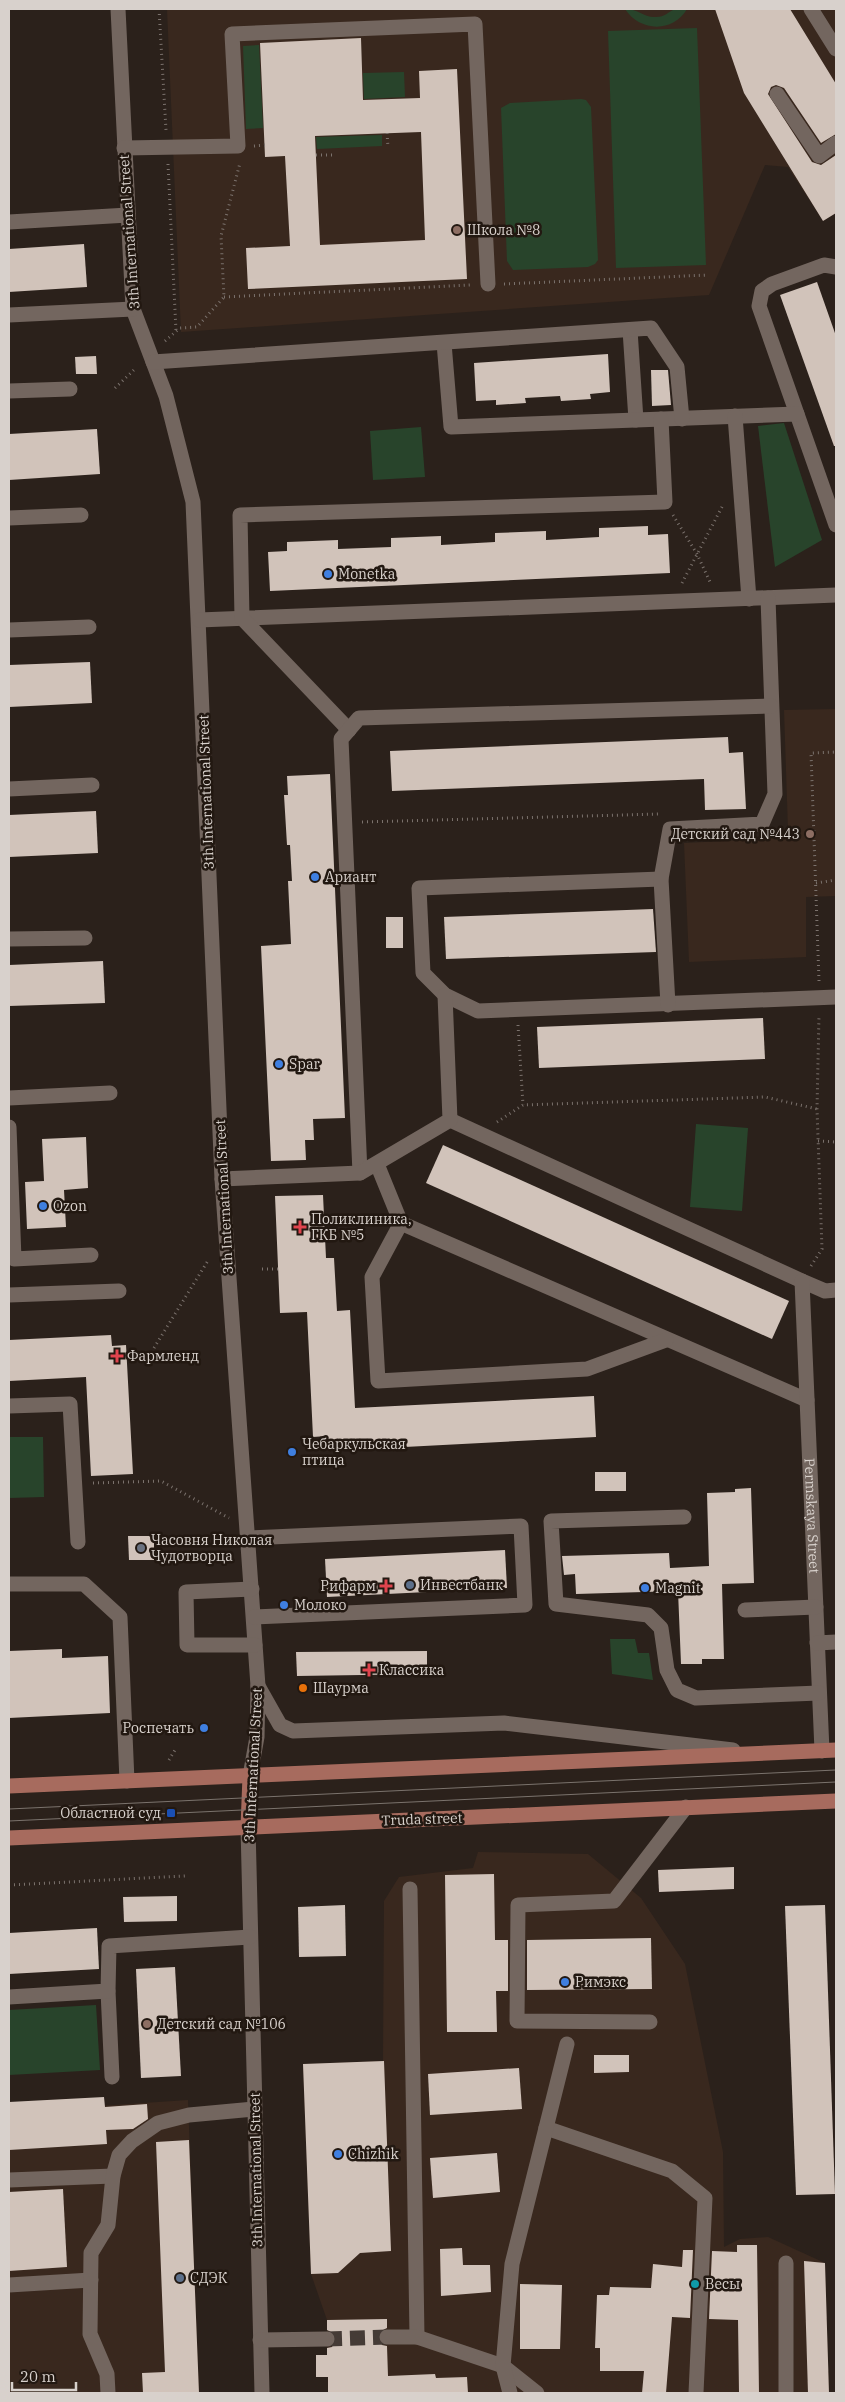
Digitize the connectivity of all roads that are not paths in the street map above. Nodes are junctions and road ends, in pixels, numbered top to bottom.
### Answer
1 (118, 9) edge
2 (811, 9) edge
3 (836, 49) edge
4 (777, 94) dead end
5 (836, 143) edge
6 (124, 148) junction
7 (128, 215) junction
8 (9, 222) edge
9 (836, 267) edge
10 (488, 284) road end
11 (133, 309) junction
12 (9, 315) edge
13 (630, 330) junction
14 (444, 343) junction
15 (153, 362) junction
16 (70, 389) dead end
17 (9, 391) edge
18 (797, 414) junction
19 (736, 416) junction
20 (661, 419) junction
21 (682, 419) junction
22 (636, 420) junction
23 (82, 515) dead end
24 (9, 518) edge
25 (836, 525) edge
26 (836, 595) edge
27 (768, 598) junction
28 (749, 599) junction
29 (242, 618) junction
30 (199, 620) junction
31 (89, 627) dead end
32 (9, 630) edge
33 (771, 706) junction
34 (348, 730) junction
35 (92, 785) dead end
36 (9, 789) edge
37 (661, 879) junction
38 (86, 938) dead end
39 (9, 939) edge
40 (445, 995) junction
41 (836, 997) edge
42 (668, 1005) junction
43 (110, 1093) dead end
44 (9, 1098) edge
45 (450, 1120) junction
46 (9, 1127) edge
47 (377, 1164) junction
48 (360, 1173) junction
49 (222, 1179) junction
50 (401, 1223) junction
51 (91, 1255) dead end
52 (802, 1281) junction
53 (836, 1290) edge
54 (119, 1291) dead end
55 (9, 1295) edge
56 (666, 1340) junction
57 (807, 1400) junction
58 (9, 1406) edge
59 (684, 1517) dead end
60 (248, 1533) junction
61 (78, 1542) dead end
62 (9, 1584) edge
63 (252, 1589) junction
64 (816, 1607) junction
65 (745, 1610) dead end
66 (254, 1617) junction
67 (836, 1642) edge
68 (255, 1644) junction
69 (817, 1644) junction
70 (258, 1686) junction
71 (819, 1693) junction
72 (829, 1750) edge
73 (762, 1754) junction
74 (250, 1776) junction
75 (127, 1781) junction
76 (9, 1786) edge
77 (836, 1801) edge
78 (686, 1807) junction
79 (248, 1827) junction
80 (9, 1838) edge
81 (410, 1889) dead end
82 (250, 1937) junction
83 (108, 1990) junction
84 (9, 1997) edge
85 (650, 2022) dead end
86 (567, 2044) dead end
87 (112, 2077) dead end
88 (254, 2109) junction
89 (546, 2128) junction
90 (113, 2176) junction
91 (9, 2180) edge
92 (786, 2263) dead end
93 (90, 2280) junction
94 (9, 2285) edge
95 (387, 2337) tunnel mouth
96 (417, 2337) junction
97 (327, 2339) tunnel mouth
98 (260, 2340) junction
99 (503, 2366) junction
100 (108, 2393) edge
101 (262, 2393) edge
102 (510, 2393) edge
103 (537, 2393) edge
104 (696, 2393) edge
105 (786, 2393) edge

1 - 6 street, 3th International Street
2 - 3 street
4 - 5 street
6 - 7 street, 3th International Street
6 - 10 street
7 - 8 street
7 - 11 street, 3th International Street
9 - 18 street
11 - 12 street
11 - 15 street, 3th International Street
13 - 14 street
13 - 21 street
13 - 22 street
14 - 15 street
14 - 22 street
15 - 30 street, 3th International Street
16 - 17 street
18 - 19 street
18 - 25 street
19 - 21 street
19 - 28 street
20 - 21 street
20 - 22 street
20 - 29 street
23 - 24 street
26 - 27 street
27 - 28 street
27 - 33 street
28 - 29 street
29 - 30 street
29 - 34 street
30 - 49 street, 3th International Street
31 - 32 street
33 - 34 street
33 - 37 street
34 - 48 street
35 - 36 street
37 - 40 street
37 - 42 street
38 - 39 street
40 - 42 street
40 - 45 street
41 - 42 street
43 - 44 street
45 - 47 street
45 - 52 street
46 - 51 street
47 - 48 street
47 - 50 street
48 - 49 street
49 - 60 street, 3th International Street
50 - 56 street
50 - 56 street
52 - 53 street
52 - 57 street, Permskaya Street
54 - 55 street
56 - 57 street
57 - 64 street, Permskaya Street
58 - 61 street
59 - 71 street
60 - 63 street, 3th International Street
60 - 66 street
62 - 75 street
63 - 66 street, 3th International Street
63 - 68 street
64 - 65 street
64 - 69 street, Permskaya Street
66 - 68 street, 3th International Street
67 - 69 street
68 - 70 street, 3th International Street
69 - 71 street, Permskaya Street
70 - 73 street
70 - 74 street, 3th International Street
71 - 72 street, Permskaya Street
72 - 73 main road
73 - 74 main road
74 - 75 main road
74 - 79 main road, 3th International Street
75 - 76 main road
77 - 78 main road, Truda street
78 - 79 main road, Truda street
78 - 85 street
79 - 80 main road, Truda street
79 - 82 street, 3th International Street
81 - 96 street
82 - 83 street
82 - 88 street, 3th International Street
83 - 84 street
83 - 87 street
86 - 89 street
88 - 90 street
88 - 98 street, 3th International Street
89 - 99 street
89 - 104 street
90 - 91 street
90 - 93 street
92 - 105 street
93 - 94 street
93 - 100 street
95 - 96 street
96 - 99 street
97 - 98 street
98 - 101 street, 3th International Street
99 - 102 street
99 - 103 street

